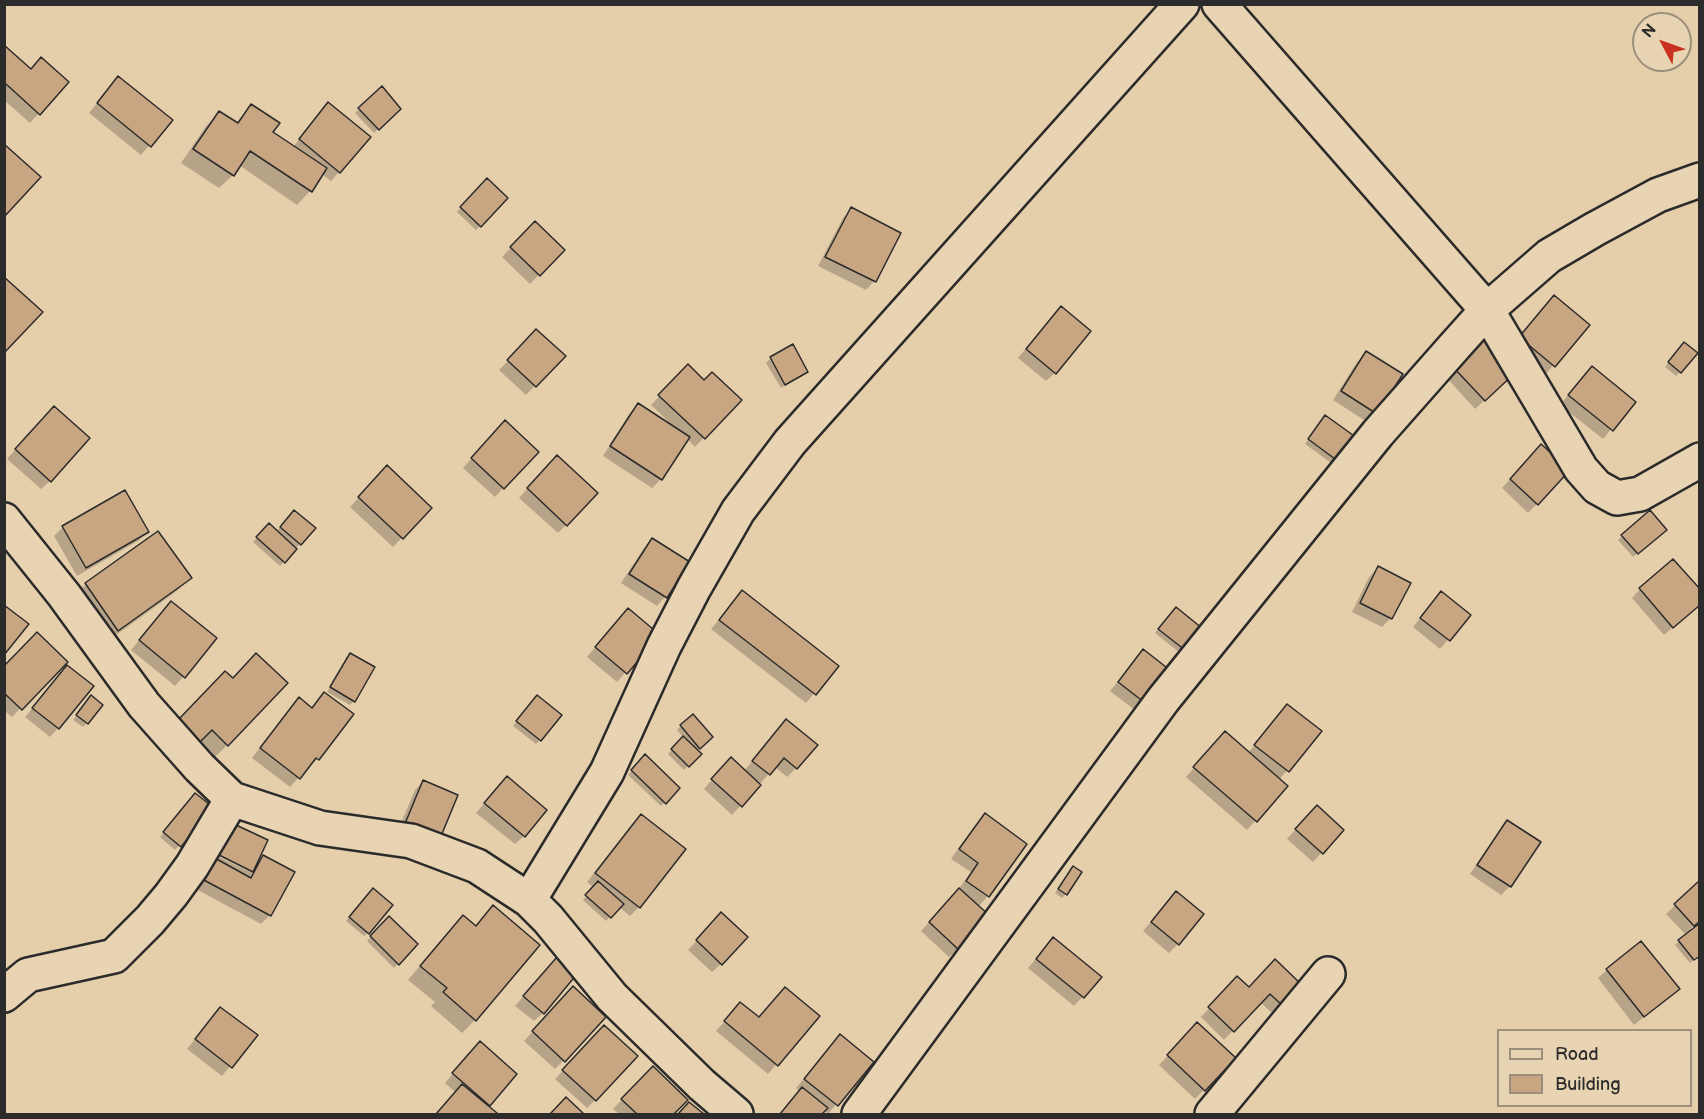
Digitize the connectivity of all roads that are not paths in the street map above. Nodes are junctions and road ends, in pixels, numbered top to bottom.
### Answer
1 (1182, 4) edge
2 (1219, 4) edge
3 (1700, 180) edge
4 (1487, 310) junction
5 (1700, 460) edge
6 (4, 520) edge
7 (232, 799) junction
8 (529, 900) junction
9 (1328, 974) dead end
10 (4, 995) edge
11 (736, 1114) edge
12 (859, 1114) edge
13 (1212, 1114) edge

1 - 8 street
2 - 4 street
3 - 4 street
4 - 5 street
4 - 12 street
6 - 7 street
7 - 8 street
7 - 10 street
8 - 11 street
9 - 13 street

